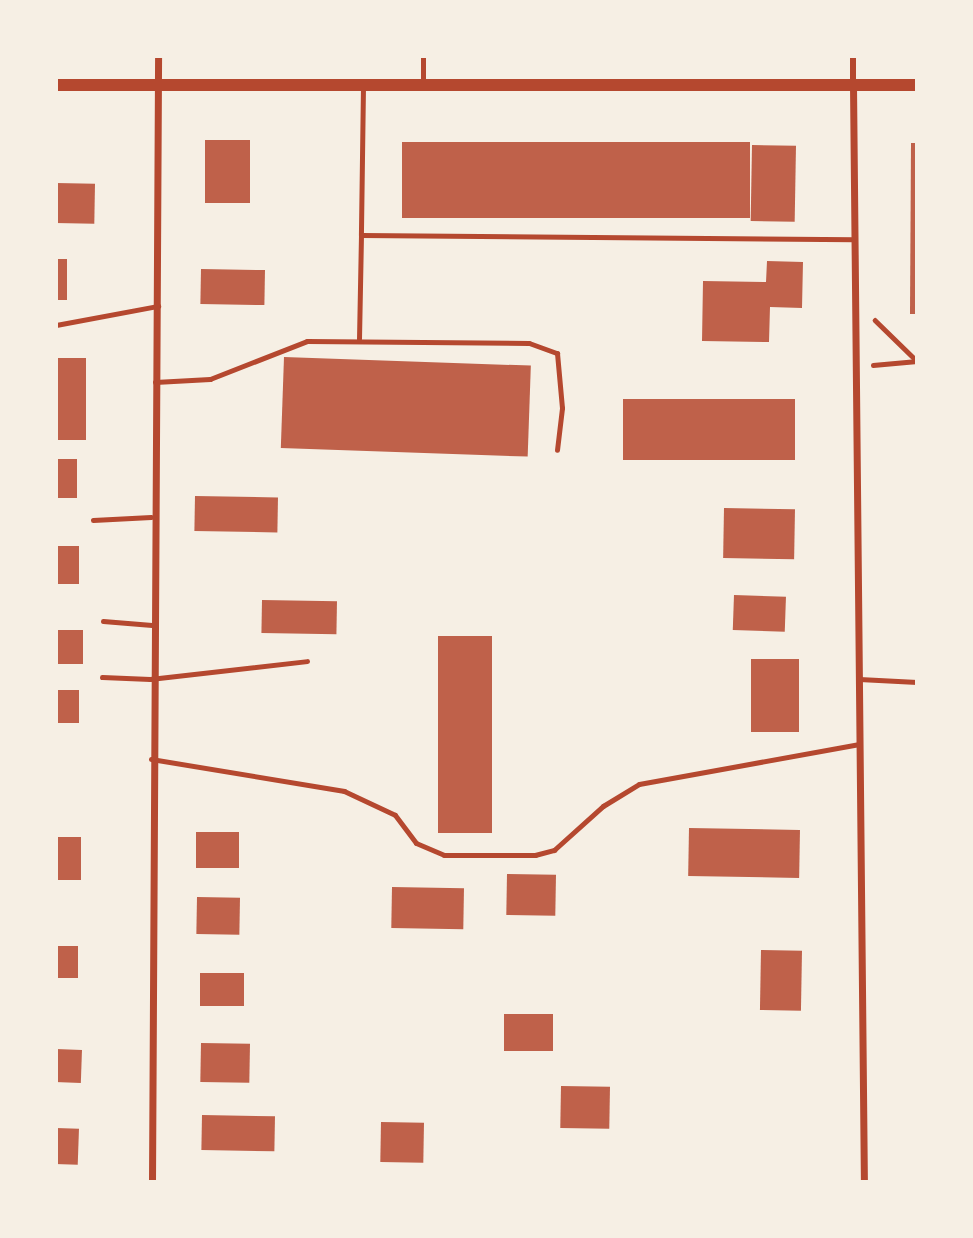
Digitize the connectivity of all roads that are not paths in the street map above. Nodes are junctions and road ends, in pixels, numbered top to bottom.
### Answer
1 (158, 56) edge
2 (423, 56) edge
3 (853, 56) edge
4 (56, 85) edge
5 (363, 85) junction
6 (424, 85) junction
7 (853, 85) junction
8 (917, 85) edge
9 (158, 87) junction
10 (361, 234) junction
11 (854, 239) junction
12 (158, 306) junction
13 (56, 325) edge
14 (359, 339) junction
15 (155, 382) junction
16 (557, 450) dead end
17 (150, 517) junction
18 (93, 520) dead end
19 (103, 621) dead end
20 (152, 625) junction
21 (307, 661) dead end
22 (102, 677) dead end
23 (149, 679) junction
24 (859, 680) junction
25 (917, 682) edge
26 (859, 744) junction
27 (151, 759) junction
28 (152, 1182) edge
29 (864, 1182) edge

1 - 9 street
2 - 6 lane
3 - 7 street
4 - 9 street
5 - 6 street
5 - 9 street
5 - 10 lane
6 - 7 street
7 - 8 street
7 - 11 street
9 - 12 street
10 - 11 lane
10 - 14 lane
11 - 24 street
12 - 13 lane
12 - 15 street
14 - 15 lane
14 - 16 lane
15 - 17 street
17 - 18 lane
17 - 20 street
19 - 20 lane
20 - 23 street
21 - 23 lane
22 - 23 lane
23 - 27 street
24 - 25 lane
24 - 26 street
26 - 27 lane
26 - 29 street
27 - 28 street

